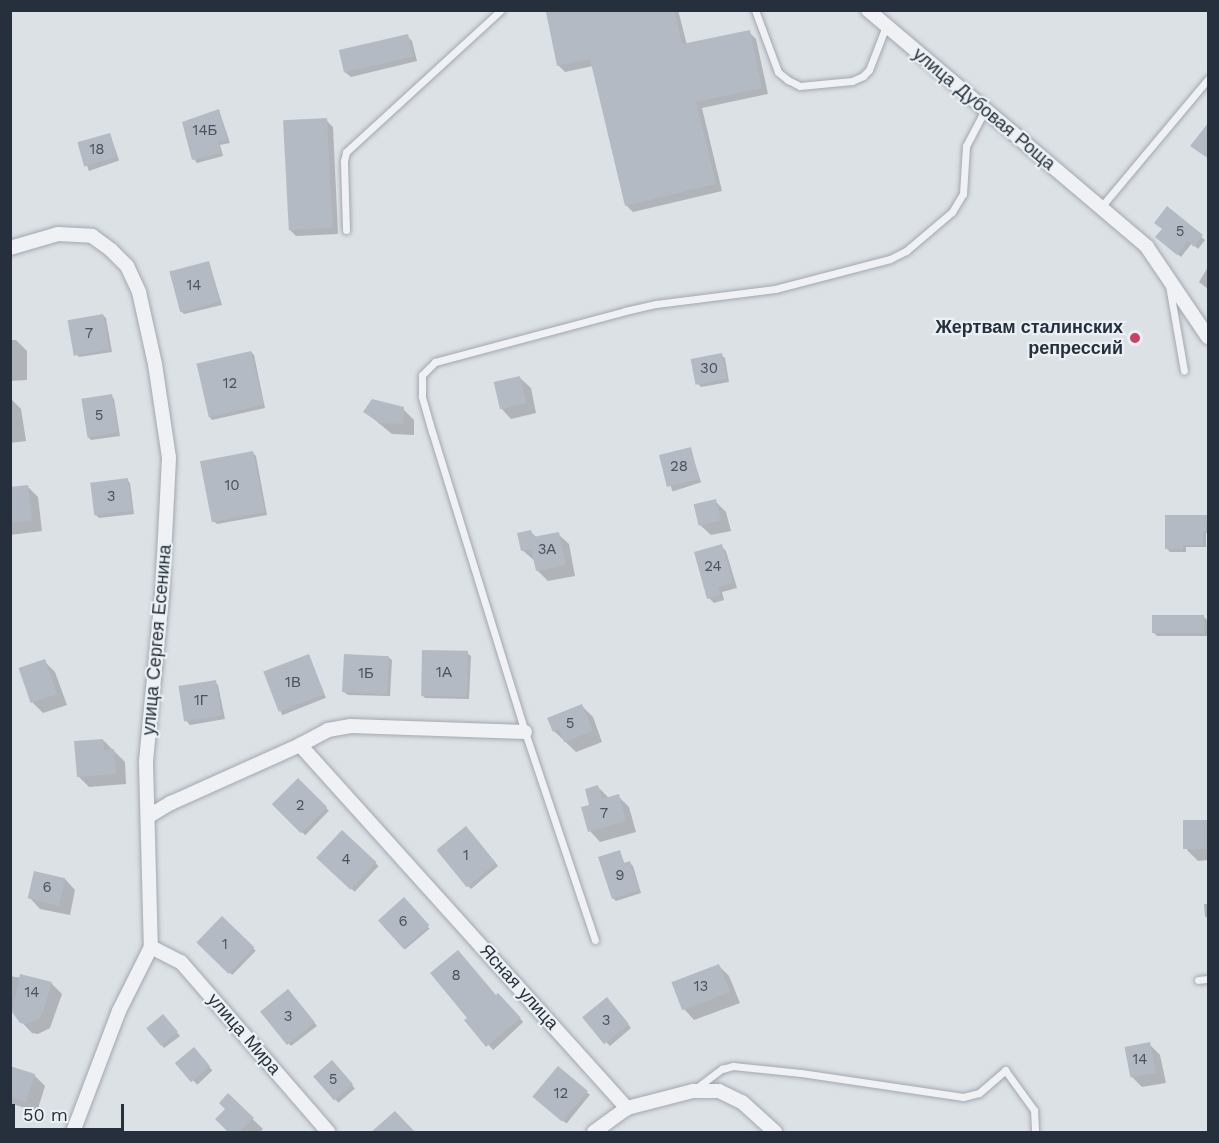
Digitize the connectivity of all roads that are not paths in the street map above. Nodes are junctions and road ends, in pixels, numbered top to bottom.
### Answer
1 (501, 10) edge
2 (755, 10) edge
3 (868, 10) edge
4 (886, 26) junction
5 (1209, 79) edge
6 (986, 110) junction
7 (1101, 207) junction
8 (346, 230) dead end
9 (10, 248) edge
10 (1168, 279) junction
11 (1209, 337) edge
12 (1185, 371) dead end
13 (525, 732) junction
14 (300, 745) junction
15 (149, 816) junction
16 (595, 940) dead end
17 (151, 947) junction
18 (1209, 979) edge
19 (1198, 980) dead end
20 (693, 1091) junction
21 (627, 1108) junction
22 (73, 1132) edge
23 (328, 1132) edge
24 (594, 1132) edge
25 (775, 1132) edge
26 (1035, 1132) edge

1 - 8 lane
2 - 4 lane
3 - 4 street, улица Дубовая Роща
4 - 6 street, улица Дубовая Роща
5 - 7 lane
6 - 7 street, улица Дубовая Роща
6 - 13 lane
7 - 10 street, улица Дубовая Роща
9 - 15 street, улица Сергея Есенина
10 - 11 street, улица Дубовая Роща
10 - 12 lane
13 - 14 street
13 - 16 lane
14 - 15 street
14 - 21 street, Ясная улица
15 - 17 street, улица Сергея Есенина
17 - 22 street, улица Сергея Есенина
17 - 23 street, улица Мира
18 - 19 lane
20 - 21 street
20 - 25 street
20 - 26 lane
21 - 24 street

